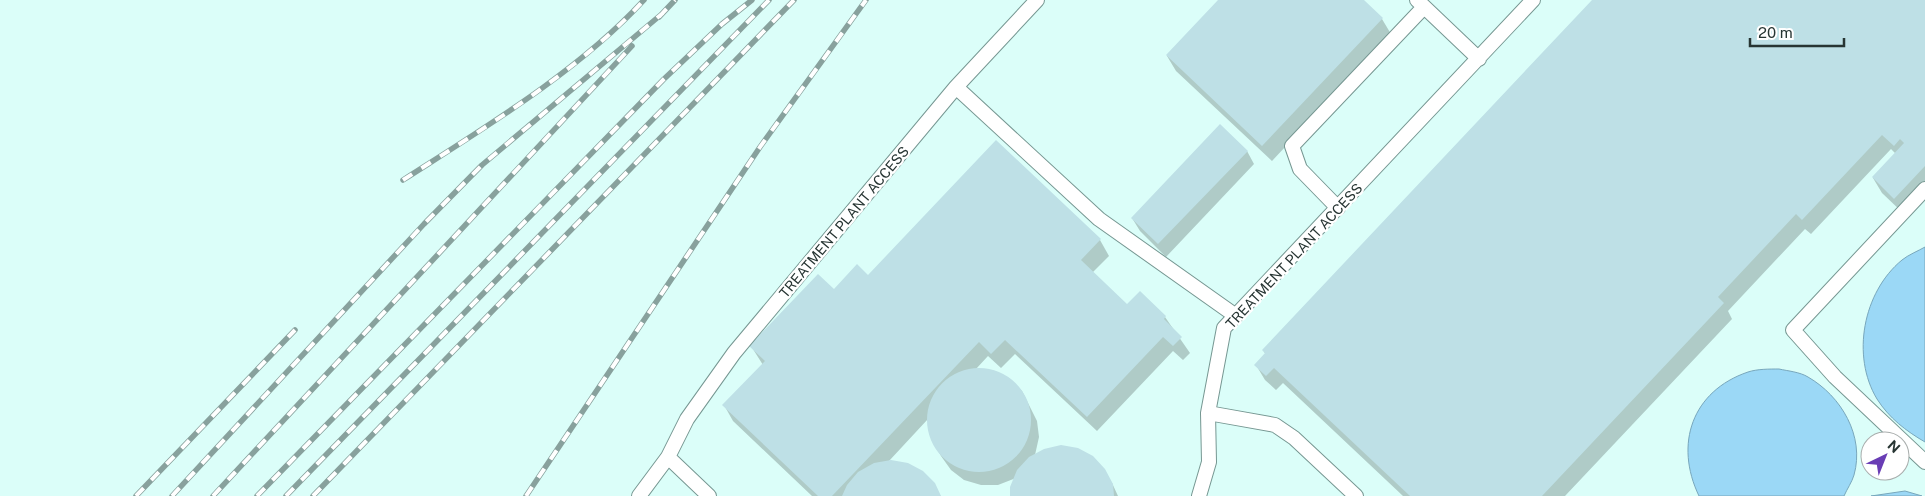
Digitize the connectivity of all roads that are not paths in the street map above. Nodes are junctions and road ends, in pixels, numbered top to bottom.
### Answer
1 (1037, 0) edge
2 (1534, 0) edge
3 (1420, 3) edge
4 (1479, 59) junction
5 (956, 87) junction
6 (1925, 189) edge
7 (1338, 208) junction
8 (1236, 316) junction
9 (1208, 413) junction
10 (668, 457) junction
11 (1925, 462) edge
12 (639, 496) edge
13 (709, 496) edge
14 (1199, 496) edge
15 (1356, 496) edge

1 - 5 lane, TREATMENT PLANT ACCESS
2 - 4 lane, TREATMENT PLANT ACCESS
3 - 4 lane
3 - 7 lane
4 - 7 lane, TREATMENT PLANT ACCESS
5 - 8 lane
5 - 10 lane, TREATMENT PLANT ACCESS
6 - 11 lane
7 - 8 lane, TREATMENT PLANT ACCESS
8 - 9 lane, TREATMENT PLANT ACCESS
9 - 14 lane, TREATMENT PLANT ACCESS
9 - 15 lane
10 - 12 lane, TREATMENT PLANT ACCESS
10 - 13 lane

